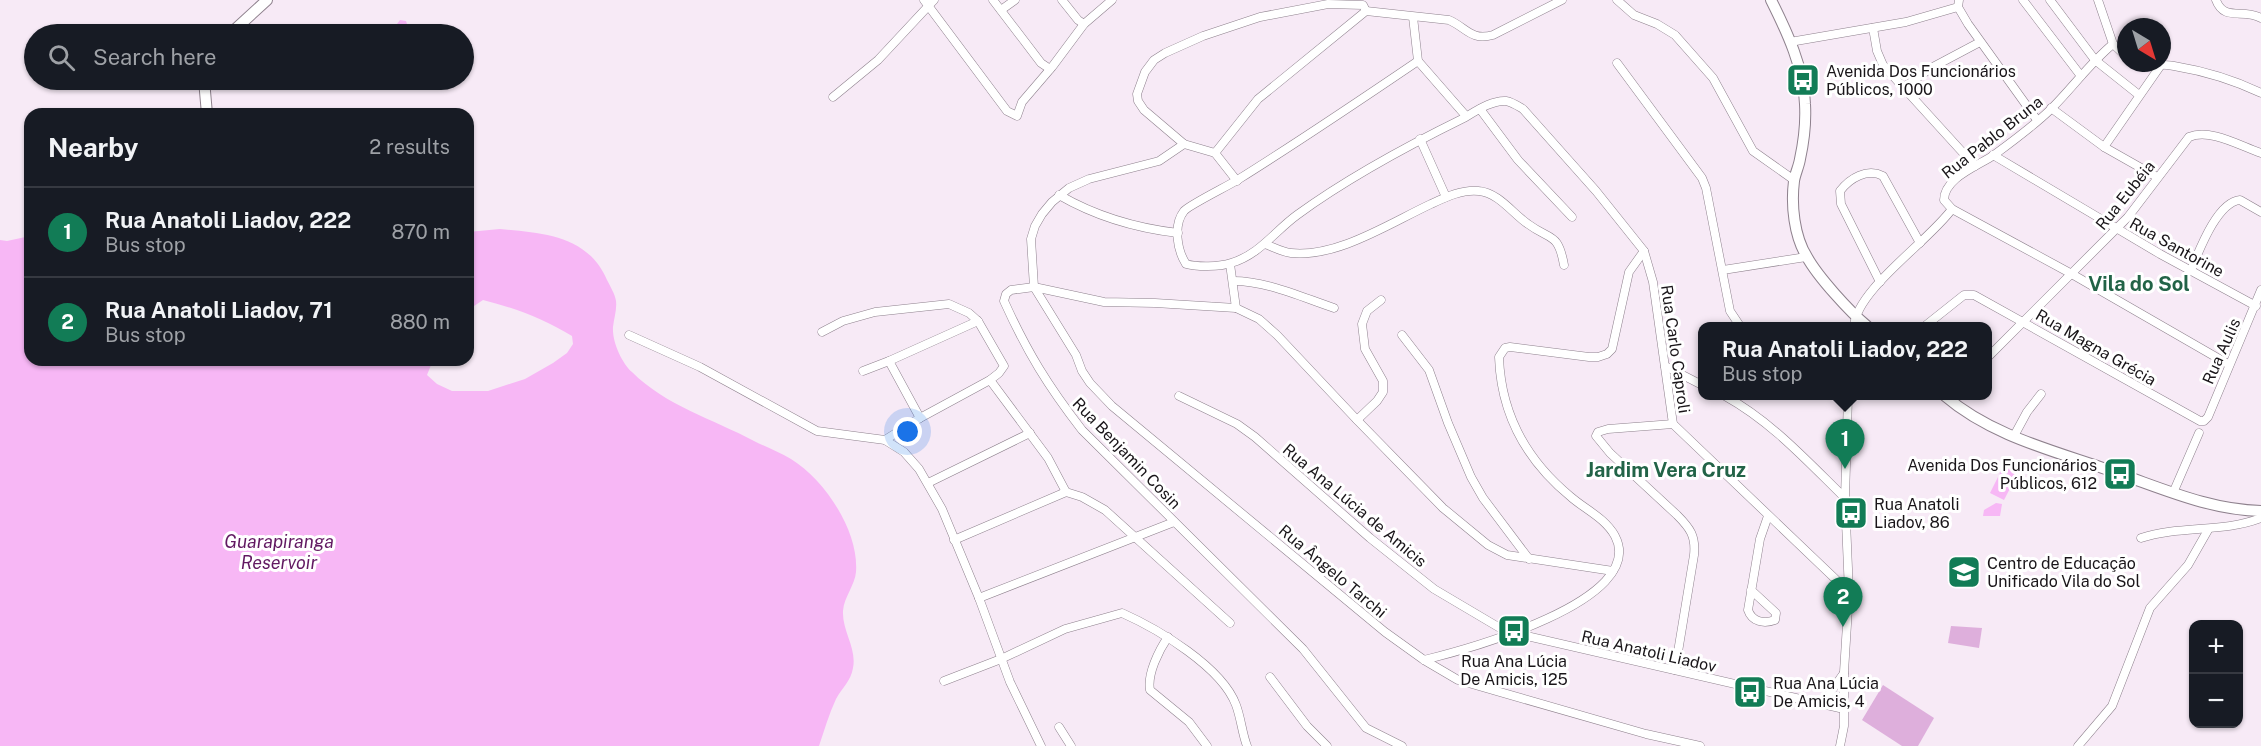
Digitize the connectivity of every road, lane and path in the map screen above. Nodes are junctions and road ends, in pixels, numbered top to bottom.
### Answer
1 (267, 0) edge
2 (993, 0) edge
3 (1015, 0) edge
4 (1062, 0) edge
5 (1112, 0) edge
6 (1543, 0) edge
7 (1562, 0) edge
8 (1771, 0) edge
9 (2023, 0) edge
10 (2050, 0) edge
11 (2098, 0) edge
12 (2216, 0) edge
13 (1622, 1) edge
14 (929, 2) edge
15 (1959, 4) edge
16 (1362, 6) edge
17 (1547, 9) junction
18 (1001, 10) junction
19 (1413, 18) junction
20 (2261, 18) edge
21 (241, 24) edge
22 (1084, 24) junction
23 (1873, 28) junction
24 (1790, 42) junction
25 (1980, 42) junction
26 (2113, 44) junction
27 (2117, 48) edge
28 (2095, 60) junction
29 (1418, 61) junction
30 (1617, 63) dead end
31 (2171, 66) edge
32 (1050, 69) junction
33 (2156, 72) edge
34 (2081, 75) junction
35 (1903, 88) junction
36 (205, 90) edge
37 (2261, 93) edge
38 (2139, 95) junction
39 (833, 98) dead end
40 (206, 108) edge
41 (2051, 108) junction
42 (1480, 109) junction
43 (1466, 116) junction
44 (2037, 120) junction
45 (1420, 139) junction
46 (1184, 144) junction
47 (2104, 147) junction
48 (1215, 153) junction
49 (2261, 153) edge
50 (1994, 155) junction
51 (1975, 166) junction
52 (2157, 177) junction
53 (1794, 180) junction
54 (1237, 181) junction
55 (1059, 195) junction
56 (1446, 197) junction
57 (1952, 209) junction
58 (2261, 212) edge
59 (1572, 217) dead end
60 (2117, 229) junction
61 (1178, 233) junction
62 (1920, 243) junction
63 (1265, 244) junction
64 (1644, 251) junction
65 (1806, 257) junction
66 (1230, 264) junction
67 (1564, 265) dead end
68 (1723, 270) junction
69 (2190, 270) junction
70 (2070, 273) junction
71 (1233, 281) junction
72 (1880, 282) junction
73 (1034, 287) junction
74 (2261, 290) edge
75 (1381, 300) dead end
76 (2256, 306) junction
77 (1236, 308) junction
78 (1334, 308) dead end
79 (978, 321) junction
80 (1854, 321) edge
81 (1737, 322) edge
82 (1931, 322) edge
83 (2025, 322) junction
84 (822, 332) dead end
85 (629, 335) dead end
86 (1402, 336) dead end
87 (1992, 353) edge
88 (890, 361) junction
89 (2228, 364) junction
90 (1665, 366) junction
91 (863, 371) dead end
92 (990, 380) junction
93 (1698, 383) edge
94 (2041, 394) dead end
95 (1179, 396) dead end
96 (1732, 400) edge
97 (1848, 400) edge
98 (1951, 400) edge
99 (920, 418) junction
100 (1357, 420) junction
101 (2204, 421) joint
102 (1673, 424) junction
103 (1030, 433) junction
104 (2199, 433) dead end
105 (2014, 436) junction
106 (885, 440) junction
107 (928, 483) junction
108 (1066, 492) junction
109 (2173, 493) junction
110 (1845, 498) junction
111 (2261, 511) edge
112 (1768, 516) junction
113 (2261, 518) edge
114 (1174, 522) junction
115 (2208, 530) junction
116 (1136, 536) junction
117 (2141, 538) dead end
118 (954, 540) junction
119 (1529, 559) junction
120 (1613, 571) junction
121 (1752, 590) junction
122 (1849, 592) junction
123 (979, 598) junction
124 (1230, 623) dead end
125 (1513, 634) junction
126 (1168, 637) junction
127 (1001, 659) junction
128 (1424, 660) junction
129 (1675, 670) junction
130 (1844, 672) junction
131 (1270, 677) dead end
132 (944, 681) dead end
133 (1822, 704) junction
134 (1844, 709) junction
135 (1059, 727) dead end
136 (1041, 746) edge
137 (1071, 746) edge
138 (1207, 746) edge
139 (1247, 746) edge
140 (1327, 746) edge
141 (1402, 746) edge
142 (1700, 746) edge
143 (1840, 746) edge
144 (2078, 746) edge

1 - 21 street
2 - 18 street
3 - 18 street
4 - 22 street
5 - 22 street
6 - 17 street
7 - 17 street
8 - 24 street
9 - 34 street
10 - 28 street
11 - 26 street
12 - 20 street
13 - 53 street
14 - 32 street
14 - 39 street
15 - 23 street
15 - 25 street
16 - 19 street
16 - 46 street
16 - 48 street
17 - 19 street
18 - 32 street
19 - 29 street
22 - 32 street
23 - 24 street
23 - 35 street
24 - 53 street
25 - 35 street
25 - 44 street
26 - 27 street
26 - 28 street, Rua Pablo Bruna
28 - 34 street, Rua Pablo Bruna
28 - 38 street
29 - 43 street
29 - 54 street
30 - 68 street
31 - 37 street
33 - 38 street
34 - 41 street, Rua Pablo Bruna
35 - 51 street
36 - 40 street
38 - 47 street
41 - 44 street, Rua Pablo Bruna
41 - 47 street
42 - 43 street
42 - 59 street
42 - 64 street
43 - 45 street
44 - 50 street, Rua Pablo Bruna
45 - 56 street
45 - 63 street
46 - 48 street
46 - 55 street
47 - 52 street
48 - 54 street
49 - 52 street, Rua Eubéia
50 - 51 street, Rua Pablo Bruna
50 - 60 street, Rua Santorine
51 - 57 street, Rua Pablo Bruna
52 - 60 street, Rua Eubéia
53 - 65 street
54 - 61 street
55 - 61 street
55 - 73 street
56 - 63 street
56 - 67 street
57 - 62 street
57 - 70 street
58 - 69 street
60 - 69 street, Rua Santorine
60 - 70 street, Rua Eubéia
61 - 66 street
62 - 72 street
62 - 72 street
63 - 66 street
64 - 90 street, Rua Carlo Caproli
64 - 120 street
65 - 68 street
65 - 80 street
66 - 71 street
68 - 81 street
69 - 76 street, Rua Santorine
70 - 83 street, Rua Eubéia
70 - 89 street
71 - 77 street
71 - 78 street
72 - 80 street
73 - 77 street, Rua Benjamin Cosin
73 - 114 street, Rua Benjamin Cosin
73 - 128 street, Rua Ângelo Tarchi
74 - 76 street, Rua Aulis
75 - 100 street
76 - 89 street, Rua Aulis
77 - 100 street, Rua Benjamin Cosin
79 - 84 street
79 - 88 street
79 - 92 street
82 - 83 street, Rua Magna Grécia
83 - 87 street, Rua Eubéia
83 - 101 street, Rua Magna Grécia
85 - 106 street
86 - 119 street
88 - 91 street
88 - 99 street
89 - 101 street, Rua Aulis
90 - 93 street
90 - 102 street, Rua Carlo Caproli
92 - 99 street
92 - 103 street
94 - 105 street
95 - 125 street, Rua Ana Lúcia de Amicis
96 - 110 street
97 - 110 street
98 - 105 street
99 - 106 street
100 - 119 street, Rua Benjamin Cosin
102 - 112 street, Rua Carlo Caproli
102 - 129 street
103 - 107 street
103 - 108 street
104 - 109 street
105 - 109 street
106 - 107 street
107 - 118 street
108 - 116 street
108 - 118 street
109 - 111 street
110 - 122 street
112 - 121 street
112 - 122 street, Rua Carlo Caproli
113 - 115 street
114 - 116 street
114 - 141 street, Rua Benjamin Cosin
115 - 117 street
115 - 144 street
116 - 123 street
116 - 124 street
118 - 123 street
119 - 120 street, Rua Benjamin Cosin
120 - 125 street
121 - 121 street
122 - 130 street
123 - 127 street
125 - 128 street
125 - 129 street, Rua Anatoli Liadov
126 - 127 street
126 - 138 street
126 - 139 street
127 - 132 street
127 - 136 street
128 - 142 street, Rua Ângelo Tarchi
129 - 133 street, Rua Anatoli Liadov
130 - 133 street
130 - 134 street
131 - 140 street
133 - 134 street
134 - 143 street
135 - 137 street

